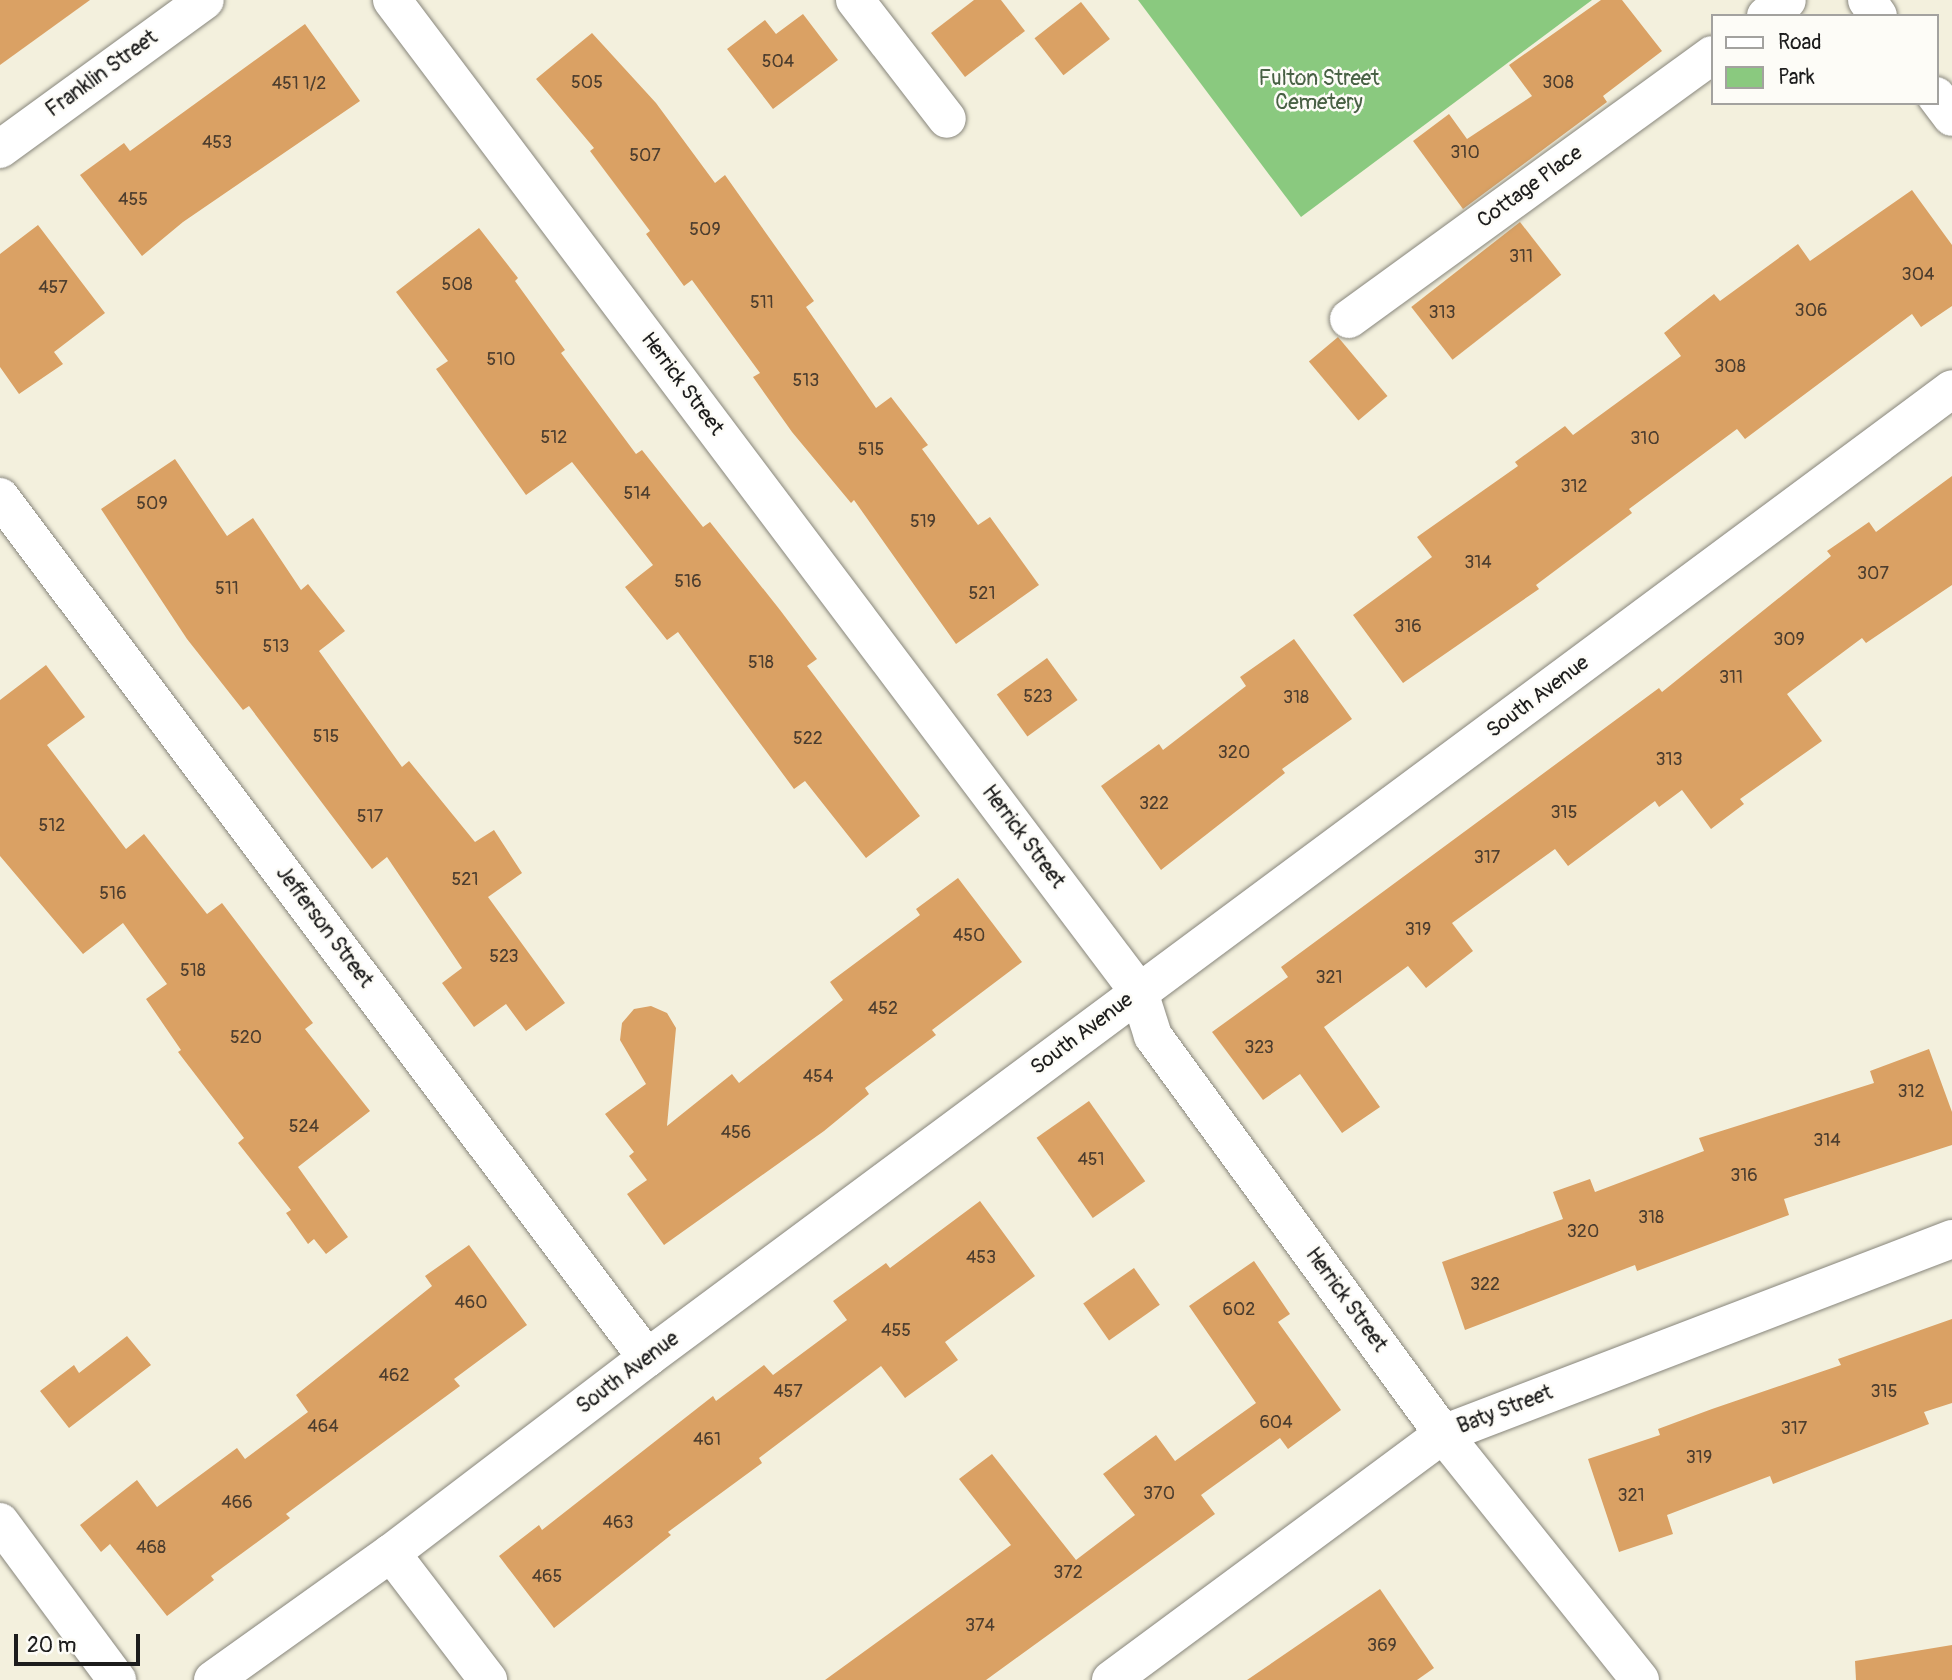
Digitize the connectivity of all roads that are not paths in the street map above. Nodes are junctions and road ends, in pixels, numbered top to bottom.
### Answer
1 (392, 0) edge
2 (855, 0) edge
3 (1787, 0) edge
4 (202, 1) edge
5 (1769, 14) edge
6 (1710, 56) edge
7 (1938, 99) edge
8 (1952, 117) edge
9 (947, 119) dead end
10 (0, 149) edge
11 (1349, 319) dead end
12 (1952, 389) edge
13 (0, 497) edge
14 (1139, 992) junction
15 (1952, 1239) edge
16 (647, 1358) junction
17 (1443, 1434) junction
18 (0, 1522) edge
19 (391, 1553) junction
20 (117, 1680) edge
21 (213, 1680) edge
22 (488, 1680) edge
23 (1111, 1680) edge
24 (1640, 1680) edge

1 - 14 street, Herrick Street
2 - 9 street
3 - 5 street
4 - 10 street, Franklin Street
6 - 11 street, Cottage Place
7 - 8 street
12 - 14 street, South Avenue
13 - 16 street, Jefferson Street
14 - 16 street, South Avenue
14 - 17 street, Herrick Street
15 - 17 street, Baty Street
16 - 19 street, South Avenue
17 - 23 street, Baty Street
17 - 24 street, Herrick Street
18 - 20 street
19 - 21 street, South Avenue
19 - 22 street

